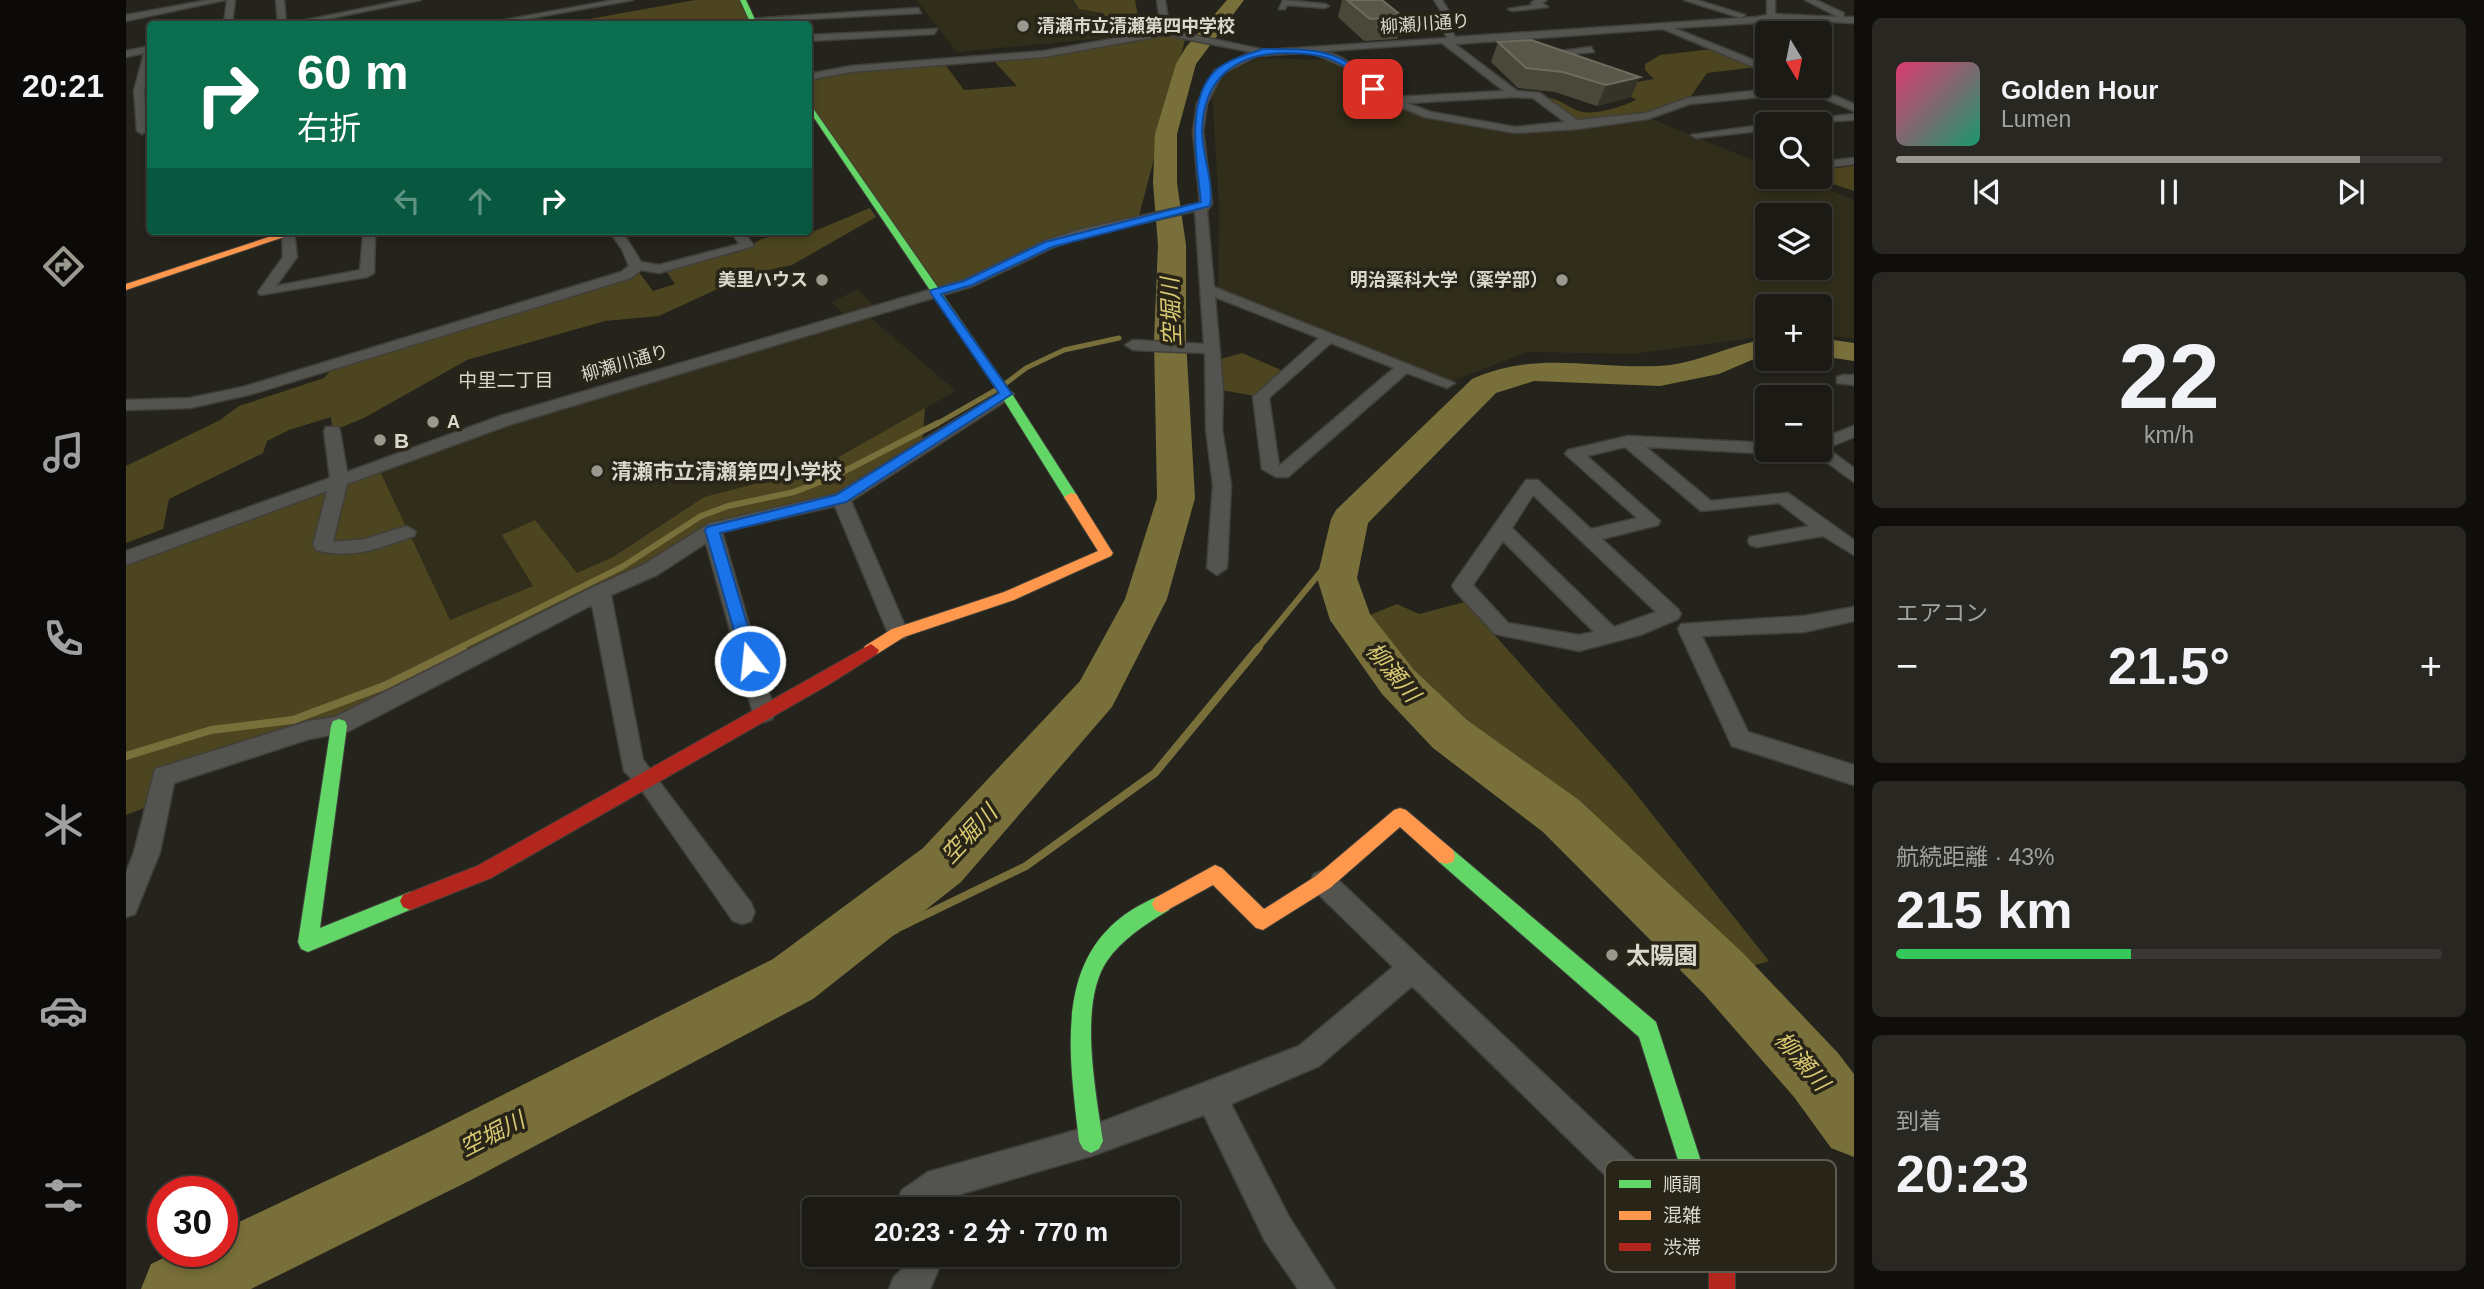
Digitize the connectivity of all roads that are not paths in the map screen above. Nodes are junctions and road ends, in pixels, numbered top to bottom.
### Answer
1 (221, 0) edge
2 (231, 0) edge
3 (280, 0) edge
4 (417, 0) edge
5 (629, 0) edge
6 (743, 0) edge
7 (911, 0) edge
8 (1161, 0) edge
9 (1438, 0) edge
10 (1543, 0) edge
11 (1688, 0) edge
12 (1769, 0) edge
13 (1809, 0) edge
14 (616, 1) edge
15 (1284, 3) edge
16 (539, 5) dead end
17 (187, 6) junction
18 (1323, 6) edge
19 (374, 8) edge
20 (918, 11) junction
21 (544, 15) junction
22 (1771, 16) junction
23 (129, 19) edge
24 (1756, 20) junction
25 (181, 21) edge
26 (228, 21) edge
27 (282, 21) edge
28 (307, 21) edge
29 (505, 21) edge
30 (753, 21) edge
31 (768, 21) edge
32 (1852, 23) edge
33 (1662, 25) junction
34 (1166, 32) junction
35 (1564, 33) junction
36 (1523, 37) junction
37 (812, 38) edge
38 (1450, 42) junction
39 (950, 49) dead end
40 (147, 50) edge
41 (1591, 50) dead end
42 (1263, 51) junction
43 (1308, 51) junction
44 (1551, 53) junction
45 (126, 54) edge
46 (965, 62) junction
47 (1755, 64) edge
48 (1576, 66) edge
49 (977, 70) dead end
50 (812, 76) edge
51 (145, 90) edge
52 (126, 93) edge
53 (1755, 93) edge
54 (1514, 94) junction
55 (1854, 94) edge
56 (1832, 97) edge
57 (1830, 98) edge
58 (1392, 100) junction
59 (1854, 108) edge
60 (812, 109) edge
61 (1854, 117) edge
62 (1832, 119) edge
63 (1578, 126) junction
64 (1755, 128) edge
65 (142, 131) dead end
66 (1696, 135) dead end
67 (1854, 161) edge
68 (1832, 164) edge
69 (1199, 207) junction
70 (282, 235) edge
71 (291, 235) edge
72 (368, 235) edge
73 (618, 235) edge
74 (740, 235) edge
75 (635, 265) junction
76 (126, 287) edge
77 (1206, 289) junction
78 (935, 292) junction
79 (1329, 337) junction
80 (1133, 345) dead end
81 (1209, 349) junction
82 (1405, 366) junction
83 (1447, 383) dead end
84 (1002, 389) junction
85 (126, 405) edge
86 (332, 431) dead end
87 (1854, 431) edge
88 (1628, 441) junction
89 (1832, 441) edge
90 (1755, 448) edge
91 (1832, 457) edge
92 (1854, 476) edge
93 (338, 480) junction
94 (841, 499) junction
95 (1502, 528) junction
96 (1826, 529) junction
97 (712, 530) junction
98 (407, 532) dead end
99 (1588, 536) junction
100 (1757, 541) dead end
101 (1854, 549) edge
102 (126, 558) edge
103 (1217, 568) dead end
104 (600, 592) junction
105 (1671, 614) junction
106 (1854, 614) edge
107 (1688, 629) junction
108 (898, 633) junction
109 (1611, 636) junction
110 (764, 713) junction
111 (339, 726) junction
112 (1854, 775) edge
113 (646, 778) junction
114 (1323, 882) junction
115 (126, 905) edge
116 (742, 912) dead end
117 (1412, 969) junction
118 (1211, 1097) junction
119 (1091, 1140) junction
120 (1687, 1160) edge
121 (1605, 1161) edge
122 (918, 1197) edge
123 (923, 1267) edge
124 (906, 1289) edge
125 (1318, 1289) edge

1 - 17 street
2 - 26 street
3 - 27 street
4 - 19 street
5 - 14 street
6 - 30 street
7 - 20 street
8 - 34 street
9 - 38 street
10 - 35 street
11 - 24 street
12 - 22 street
13 - 32 street
14 - 21 street
15 - 18 street
16 - 21 street
17 - 23 street
17 - 25 street
19 - 28 street
20 - 31 street
20 - 37 street
21 - 29 street
22 - 24 street, 柳瀬川通り
22 - 32 street, 柳瀬川通り
24 - 33 street, 柳瀬川通り
33 - 35 street, 柳瀬川通り
33 - 47 street
34 - 42 street
34 - 46 street
35 - 36 street, 柳瀬川通り
36 - 38 street, 柳瀬川通り
36 - 44 street
38 - 43 street, 柳瀬川通り
38 - 54 street
39 - 46 street
40 - 45 street
41 - 44 street
42 - 43 street, 柳瀬川通り
42 - 69 street, 柳瀬川通り
43 - 58 street
44 - 48 street
46 - 49 street
46 - 50 street
51 - 52 street
51 - 65 street
53 - 63 street
54 - 58 street
54 - 63 street
55 - 56 street
57 - 59 street
58 - 63 street
60 - 78 street
61 - 62 street
64 - 66 street
67 - 68 street
69 - 77 street, 柳瀬川通り
69 - 78 street, 柳瀬川通り
70 - 76 street
71 - 72 street
73 - 75 street
74 - 75 street
75 - 85 street
77 - 79 street
77 - 81 street, 柳瀬川通り
78 - 84 street
78 - 93 street, 柳瀬川通り
79 - 82 street
79 - 82 street
80 - 81 street
81 - 103 street, 柳瀬川通り
82 - 83 street
84 - 94 street
84 - 108 street
86 - 93 street
87 - 89 street
88 - 90 street
88 - 96 street
88 - 99 street
91 - 92 street
93 - 98 street
93 - 102 street, 柳瀬川通り
94 - 97 street
94 - 108 street
95 - 99 street
95 - 109 street
95 - 109 street
96 - 100 street
96 - 101 street
97 - 104 street
97 - 110 street
99 - 105 street
104 - 111 street
104 - 113 street
105 - 107 street
105 - 109 street
106 - 107 street
107 - 112 street
108 - 110 street
110 - 113 street
111 - 113 street
111 - 115 street
113 - 116 street
114 - 117 street
114 - 119 street
114 - 120 street
117 - 118 street
117 - 121 street
118 - 119 street
118 - 125 street
119 - 122 street
123 - 124 street

